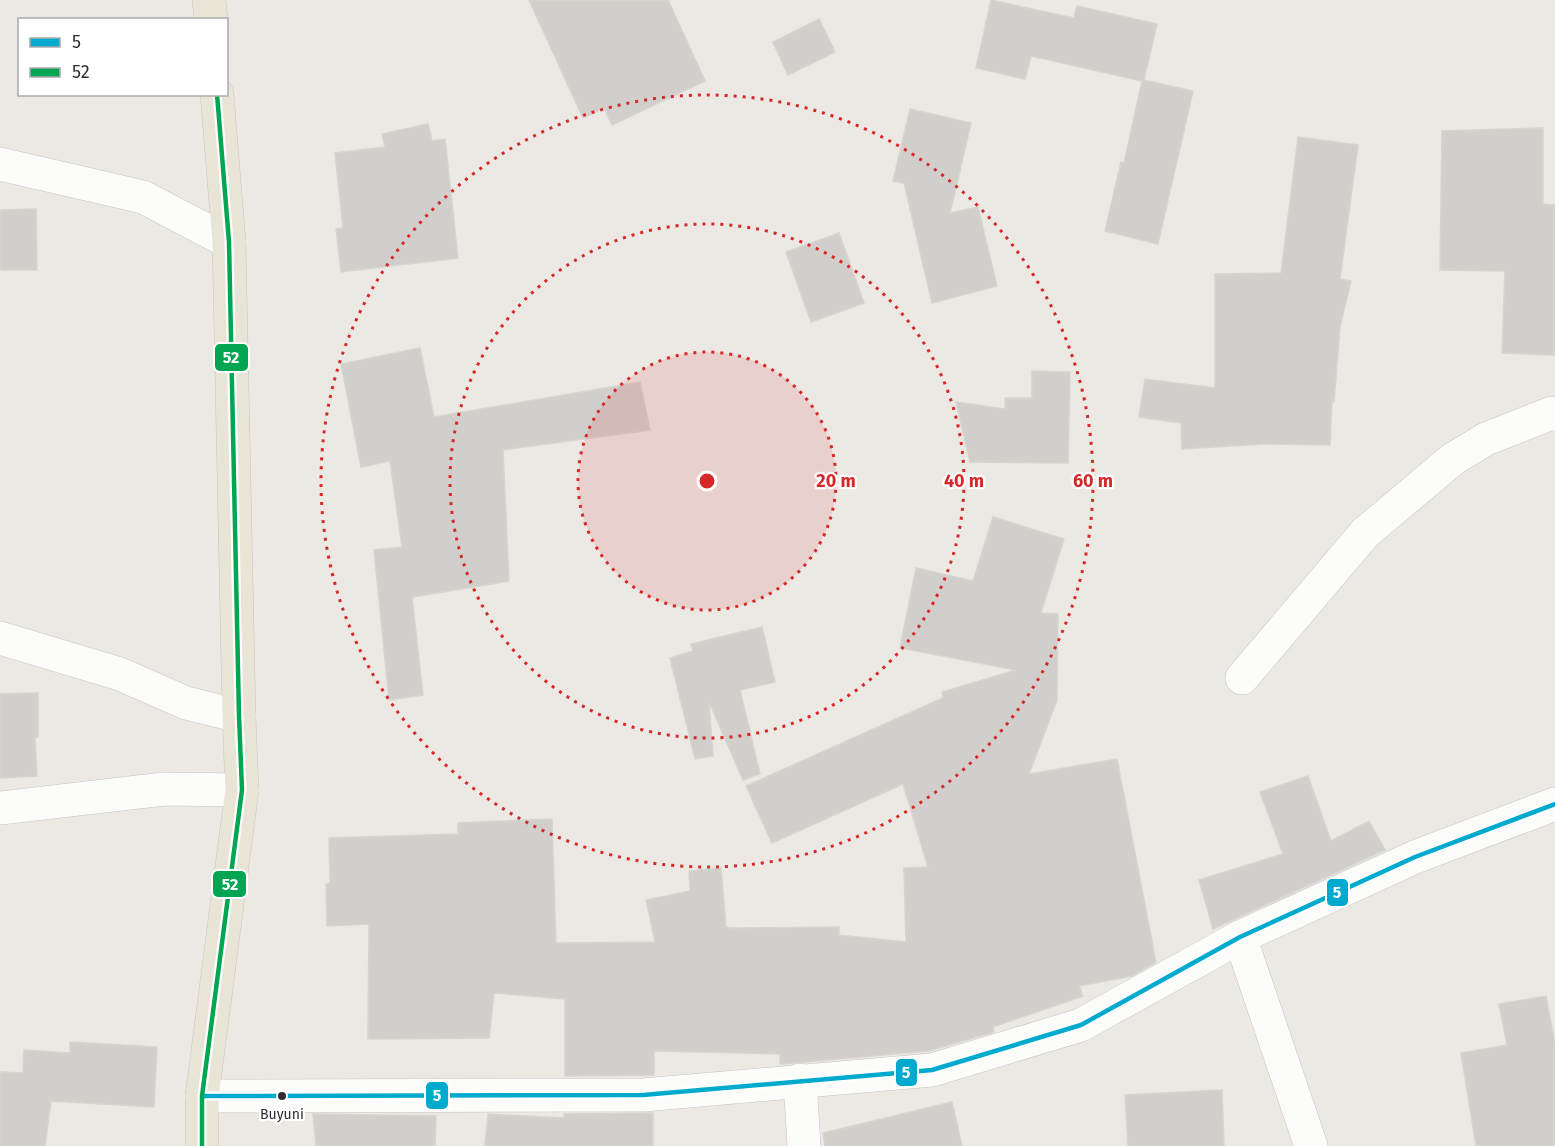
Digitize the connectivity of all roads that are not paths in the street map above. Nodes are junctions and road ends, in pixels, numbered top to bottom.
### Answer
1 (209, 0) edge
2 (211, 18) edge
3 (217, 96) edge
4 (0, 164) edge
5 (229, 242) junction
6 (1555, 414) edge
7 (0, 638) edge
8 (1242, 678) dead end
9 (238, 716) junction
10 (242, 790) junction
11 (1555, 804) edge
12 (0, 808) edge
13 (1240, 937) junction
14 (800, 1080) junction
15 (202, 1096) junction
16 (202, 1146) edge
17 (804, 1146) edge
18 (1311, 1146) edge

1 - 2 main road
3 - 5 main road
4 - 5 street
5 - 9 main road
6 - 8 street
7 - 9 street
9 - 10 main road
10 - 12 street
10 - 15 main road
11 - 13 street
13 - 14 street
13 - 18 street
14 - 15 street
14 - 17 street
15 - 16 main road

